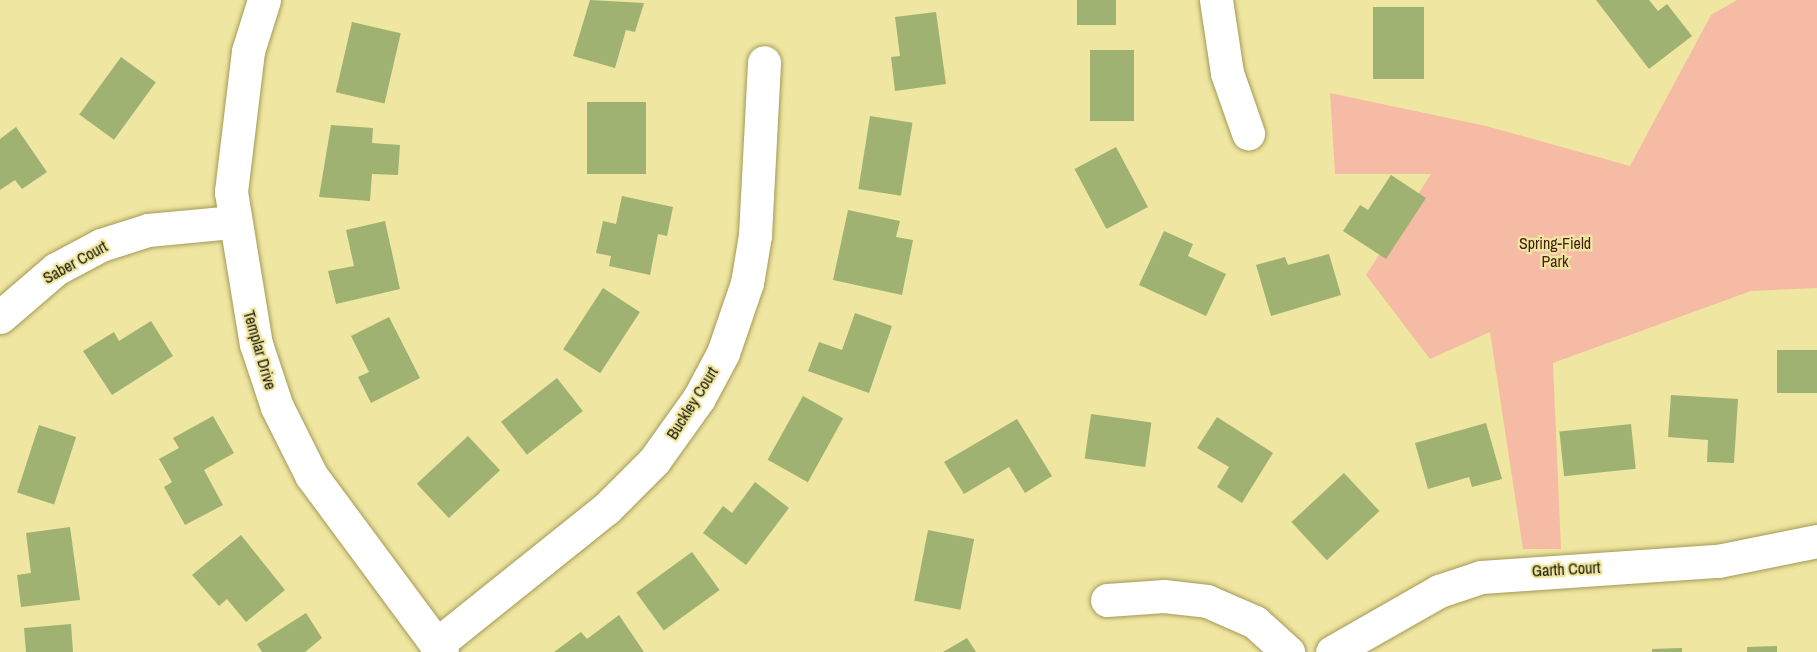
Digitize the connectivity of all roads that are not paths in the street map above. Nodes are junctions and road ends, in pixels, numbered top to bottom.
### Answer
1 (264, 0) edge
2 (1216, 0) edge
3 (764, 62) dead end
4 (1248, 133) dead end
5 (232, 222) junction
6 (0, 317) edge
7 (1817, 542) edge
8 (1107, 600) dead end
9 (439, 649) edge
10 (1288, 652) edge
11 (1332, 652) edge

1 - 5 street, Templar Drive
2 - 4 street
3 - 9 street, Buckley Court
5 - 6 street, Saber Court
5 - 9 street, Templar Drive
7 - 11 street, Garth Court
8 - 10 street

